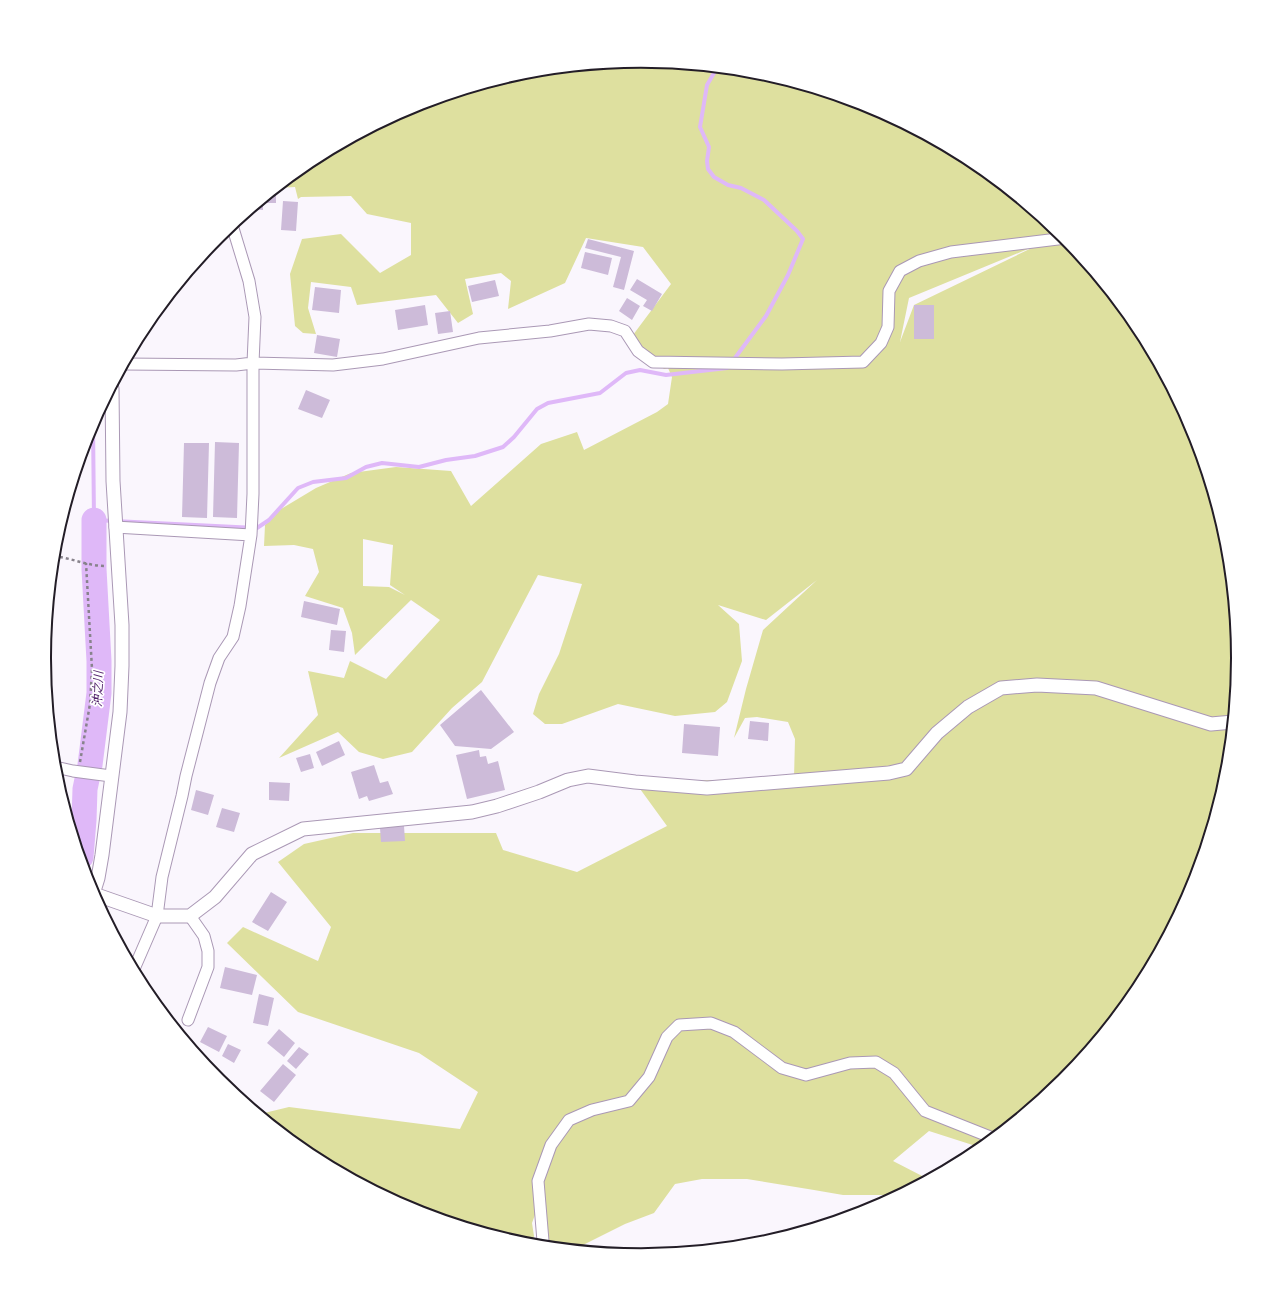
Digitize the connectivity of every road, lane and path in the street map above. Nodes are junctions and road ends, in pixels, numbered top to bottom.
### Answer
1 (234, 231) edge
2 (1058, 239) edge
3 (253, 363) junction
4 (129, 364) edge
5 (112, 397) edge
6 (115, 528) junction
7 (251, 535) junction
8 (60, 557) edge
9 (86, 563) junction
10 (118, 566) junction
11 (1228, 722) edge
12 (61, 768) edge
13 (78, 772) junction
14 (111, 776) junction
15 (96, 884) edge
16 (102, 897) edge
17 (157, 916) junction
18 (190, 916) junction
19 (137, 963) edge
20 (188, 1020) dead end
21 (988, 1136) edge
22 (543, 1240) edge

1 - 3 street
2 - 3 street
3 - 4 street
3 - 7 street
5 - 6 street
6 - 7 street
6 - 10 street
7 - 17 street
8 - 9 path
9 - 10 path
9 - 13 path
10 - 14 street
11 - 18 street
12 - 13 street
13 - 14 street
14 - 15 street
16 - 17 street
17 - 18 street
17 - 19 street
18 - 20 street
21 - 22 street

